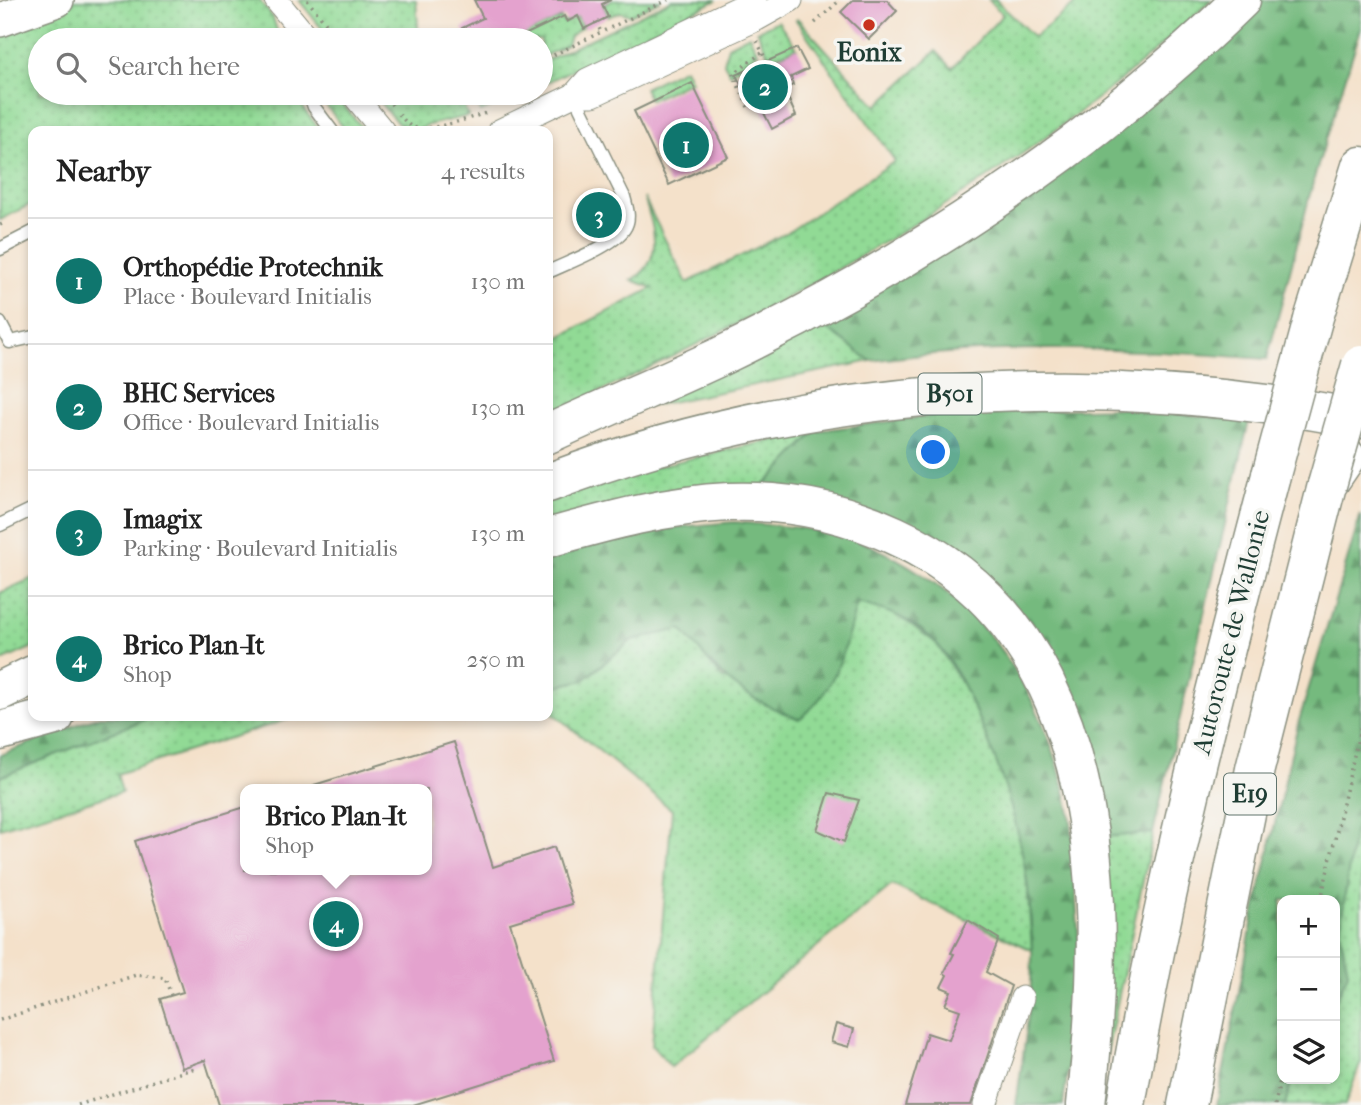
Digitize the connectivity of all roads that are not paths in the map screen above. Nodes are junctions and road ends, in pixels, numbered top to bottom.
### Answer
1 (57, 0) edge
2 (276, 0) edge
3 (755, 0) edge
4 (791, 0) edge
5 (1241, 0) edge
6 (0, 20) edge
7 (298, 28) edge
8 (574, 95) junction
9 (313, 105) edge
10 (362, 105) edge
11 (328, 126) edge
12 (379, 126) edge
13 (509, 126) edge
14 (1361, 166) edge
15 (28, 235) edge
16 (0, 249) edge
17 (553, 270) edge
18 (0, 323) edge
19 (28, 338) edge
20 (1361, 365) edge
21 (1361, 394) edge
22 (1361, 419) edge
23 (553, 432) edge
24 (1361, 435) edge
25 (553, 454) edge
26 (553, 481) edge
27 (1327, 485) junction
28 (28, 511) edge
29 (0, 524) edge
30 (553, 537) edge
31 (28, 677) edge
32 (0, 691) edge
33 (28, 708) edge
34 (35, 721) edge
35 (0, 722) edge
36 (0, 730) edge
37 (1022, 998) dead end
38 (985, 1105) edge
39 (1086, 1105) edge
40 (1126, 1105) edge
41 (1187, 1105) edge

1 - 6 street
2 - 7 street
3 - 8 street
4 - 8 street
5 - 23 highway
8 - 13 street
8 - 17 lane
9 - 11 lane
10 - 12 street
14 - 40 highway, Autoroute de Wallonie / E19, bridge
15 - 16 lane
18 - 19 lane
20 - 27 highway, E19, bridge
21 - 25 highway, B501
22 - 26 highway, B501
24 - 27 highway
27 - 41 highway, E19
28 - 29 lane
30 - 39 highway
31 - 32 highway
33 - 35 highway
34 - 36 highway
37 - 38 street

